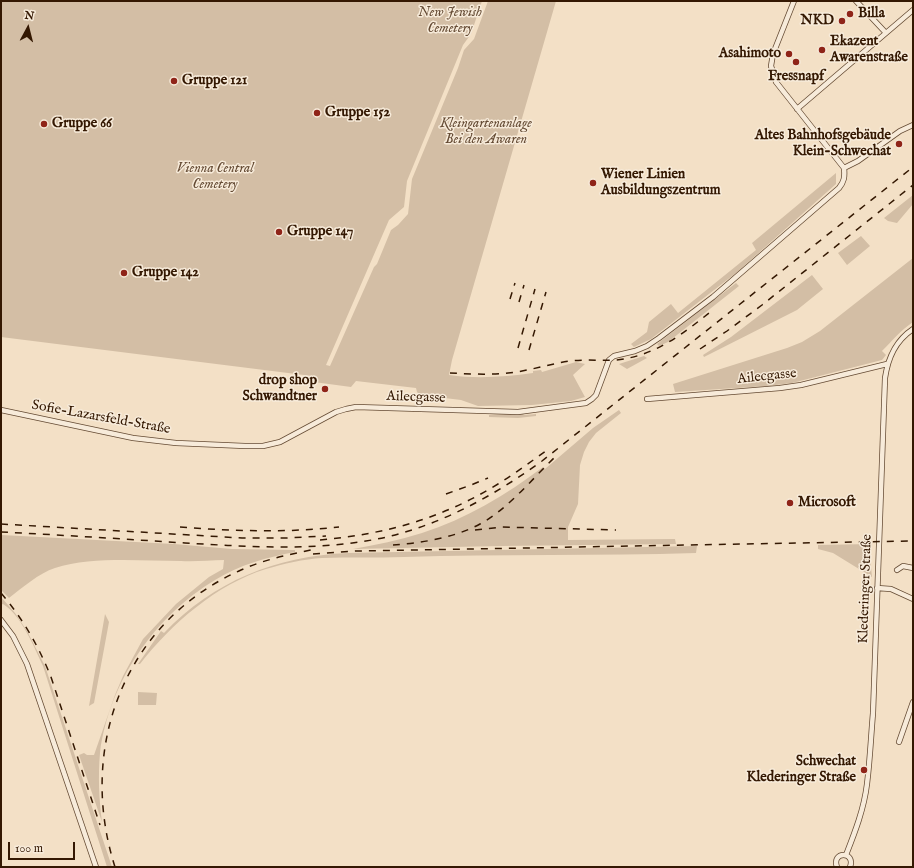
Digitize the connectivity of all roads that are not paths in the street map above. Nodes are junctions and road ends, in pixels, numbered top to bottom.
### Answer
1 (794, 1) edge
2 (856, 1) edge
3 (913, 10) edge
4 (886, 33) junction
5 (797, 109) junction
6 (913, 125) edge
7 (844, 168) junction
8 (913, 329) edge
9 (887, 364) junction
10 (647, 399) dead end
11 (1, 410) edge
12 (245, 446) joint
13 (913, 568) edge
14 (897, 570) dead end
15 (877, 588) junction
16 (913, 599) edge
17 (1, 620) edge
18 (913, 702) edge
19 (899, 742) dead end
20 (846, 855) junction
21 (96, 867) edge
22 (836, 867) edge
23 (852, 867) edge

1 - 5 street
2 - 4 street
3 - 4 street
4 - 5 street
5 - 7 street
6 - 7 street
7 - 12 street, Ailecgasse
8 - 9 street, Klederinger Straße
9 - 10 street, Ailecgasse
9 - 15 street, Klederinger Straße
11 - 12 street, Sofie-Lazarsfeld-Straße
13 - 14 street
15 - 16 street
15 - 20 street, Klederinger Straße
17 - 21 street
18 - 19 street
20 - 22 street, Klederinger Straße
20 - 23 street

